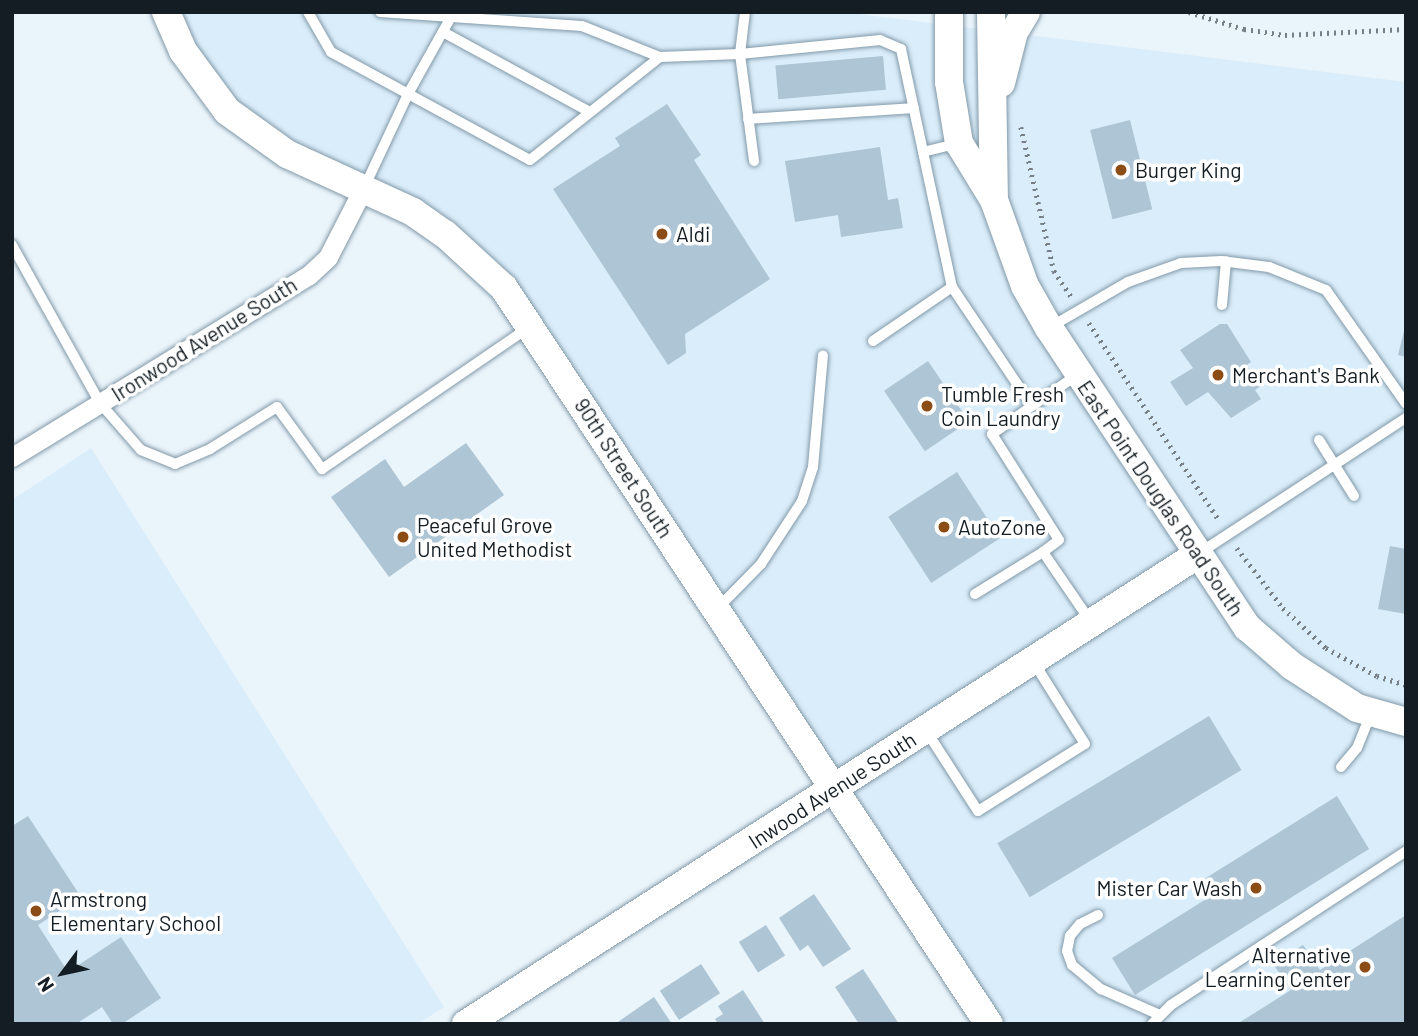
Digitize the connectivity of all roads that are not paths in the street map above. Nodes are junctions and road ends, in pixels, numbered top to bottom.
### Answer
1 (166, 12) edge
2 (308, 12) edge
3 (380, 12) edge
4 (745, 12) edge
5 (949, 12) edge
6 (991, 12) edge
7 (1026, 12) edge
8 (452, 17) junction
9 (443, 32) junction
10 (740, 54) junction
11 (660, 57) junction
12 (408, 94) junction
13 (914, 108) junction
14 (590, 112) junction
15 (748, 119) junction
16 (1007, 122) junction
17 (959, 143) junction
18 (923, 152) junction
19 (754, 161) dead end
20 (363, 189) junction
21 (995, 200) junction
22 (12, 245) edge
23 (1226, 261) junction
24 (952, 287) junction
25 (1222, 305) dead end
26 (532, 325) junction
27 (1049, 328) junction
28 (873, 341) dead end
29 (822, 355) dead end
30 (1079, 374) junction
31 (100, 403) junction
32 (1406, 404) edge
33 (1032, 405) junction
34 (1406, 418) edge
35 (1319, 440) dead end
36 (12, 457) edge
37 (1335, 464) junction
38 (1354, 496) dead end
39 (1043, 552) junction
40 (1197, 555) junction
41 (975, 594) dead end
42 (717, 610) junction
43 (1092, 623) junction
44 (1033, 661) junction
45 (1371, 712) junction
46 (1406, 722) edge
47 (925, 729) junction
48 (1341, 767) dead end
49 (834, 790) junction
50 (1406, 851) edge
51 (1098, 915) dead end
52 (1160, 1015) junction
53 (466, 1024) edge
54 (989, 1024) edge
55 (1152, 1024) edge

1 - 20 street, 90th Street South
2 - 12 lane
3 - 8 lane
4 - 10 lane
5 - 17 street, East Point Douglas Road South
6 - 16 street, East Point Douglas Road South
7 - 16 street
8 - 9 lane
8 - 11 lane
9 - 12 lane
9 - 14 lane
10 - 11 lane
10 - 13 lane
10 - 15 lane
11 - 14 lane
12 - 14 lane
12 - 20 lane
13 - 15 lane
13 - 18 lane
15 - 19 lane
16 - 21 street, East Point Douglas Road South
17 - 18 lane
17 - 21 street, East Point Douglas Road South
18 - 24 lane
20 - 26 street, 90th Street South
20 - 31 street, Ironwood Avenue South
21 - 27 street, East Point Douglas Road South
22 - 31 lane
23 - 25 lane
23 - 27 lane
23 - 32 lane
24 - 28 lane
24 - 33 lane
26 - 31 lane
26 - 42 street, 90th Street South
27 - 30 street, East Point Douglas Road South
29 - 42 lane
30 - 33 lane
30 - 40 street, East Point Douglas Road South
31 - 36 street, Ironwood Avenue South
33 - 39 lane
34 - 37 lane
35 - 37 lane
37 - 38 lane
37 - 40 lane
39 - 41 lane
39 - 43 lane
40 - 43 street, Inwood Avenue South
40 - 45 street, East Point Douglas Road South
42 - 49 street, 90th Street South
43 - 44 street, Inwood Avenue South
44 - 47 street, Inwood Avenue South
44 - 47 lane
45 - 46 street, East Point Douglas Road South
45 - 48 lane
47 - 49 street, Inwood Avenue South
49 - 53 street, Inwood Avenue South
49 - 54 street, 90th Street South
50 - 52 lane
51 - 52 lane
52 - 55 lane

